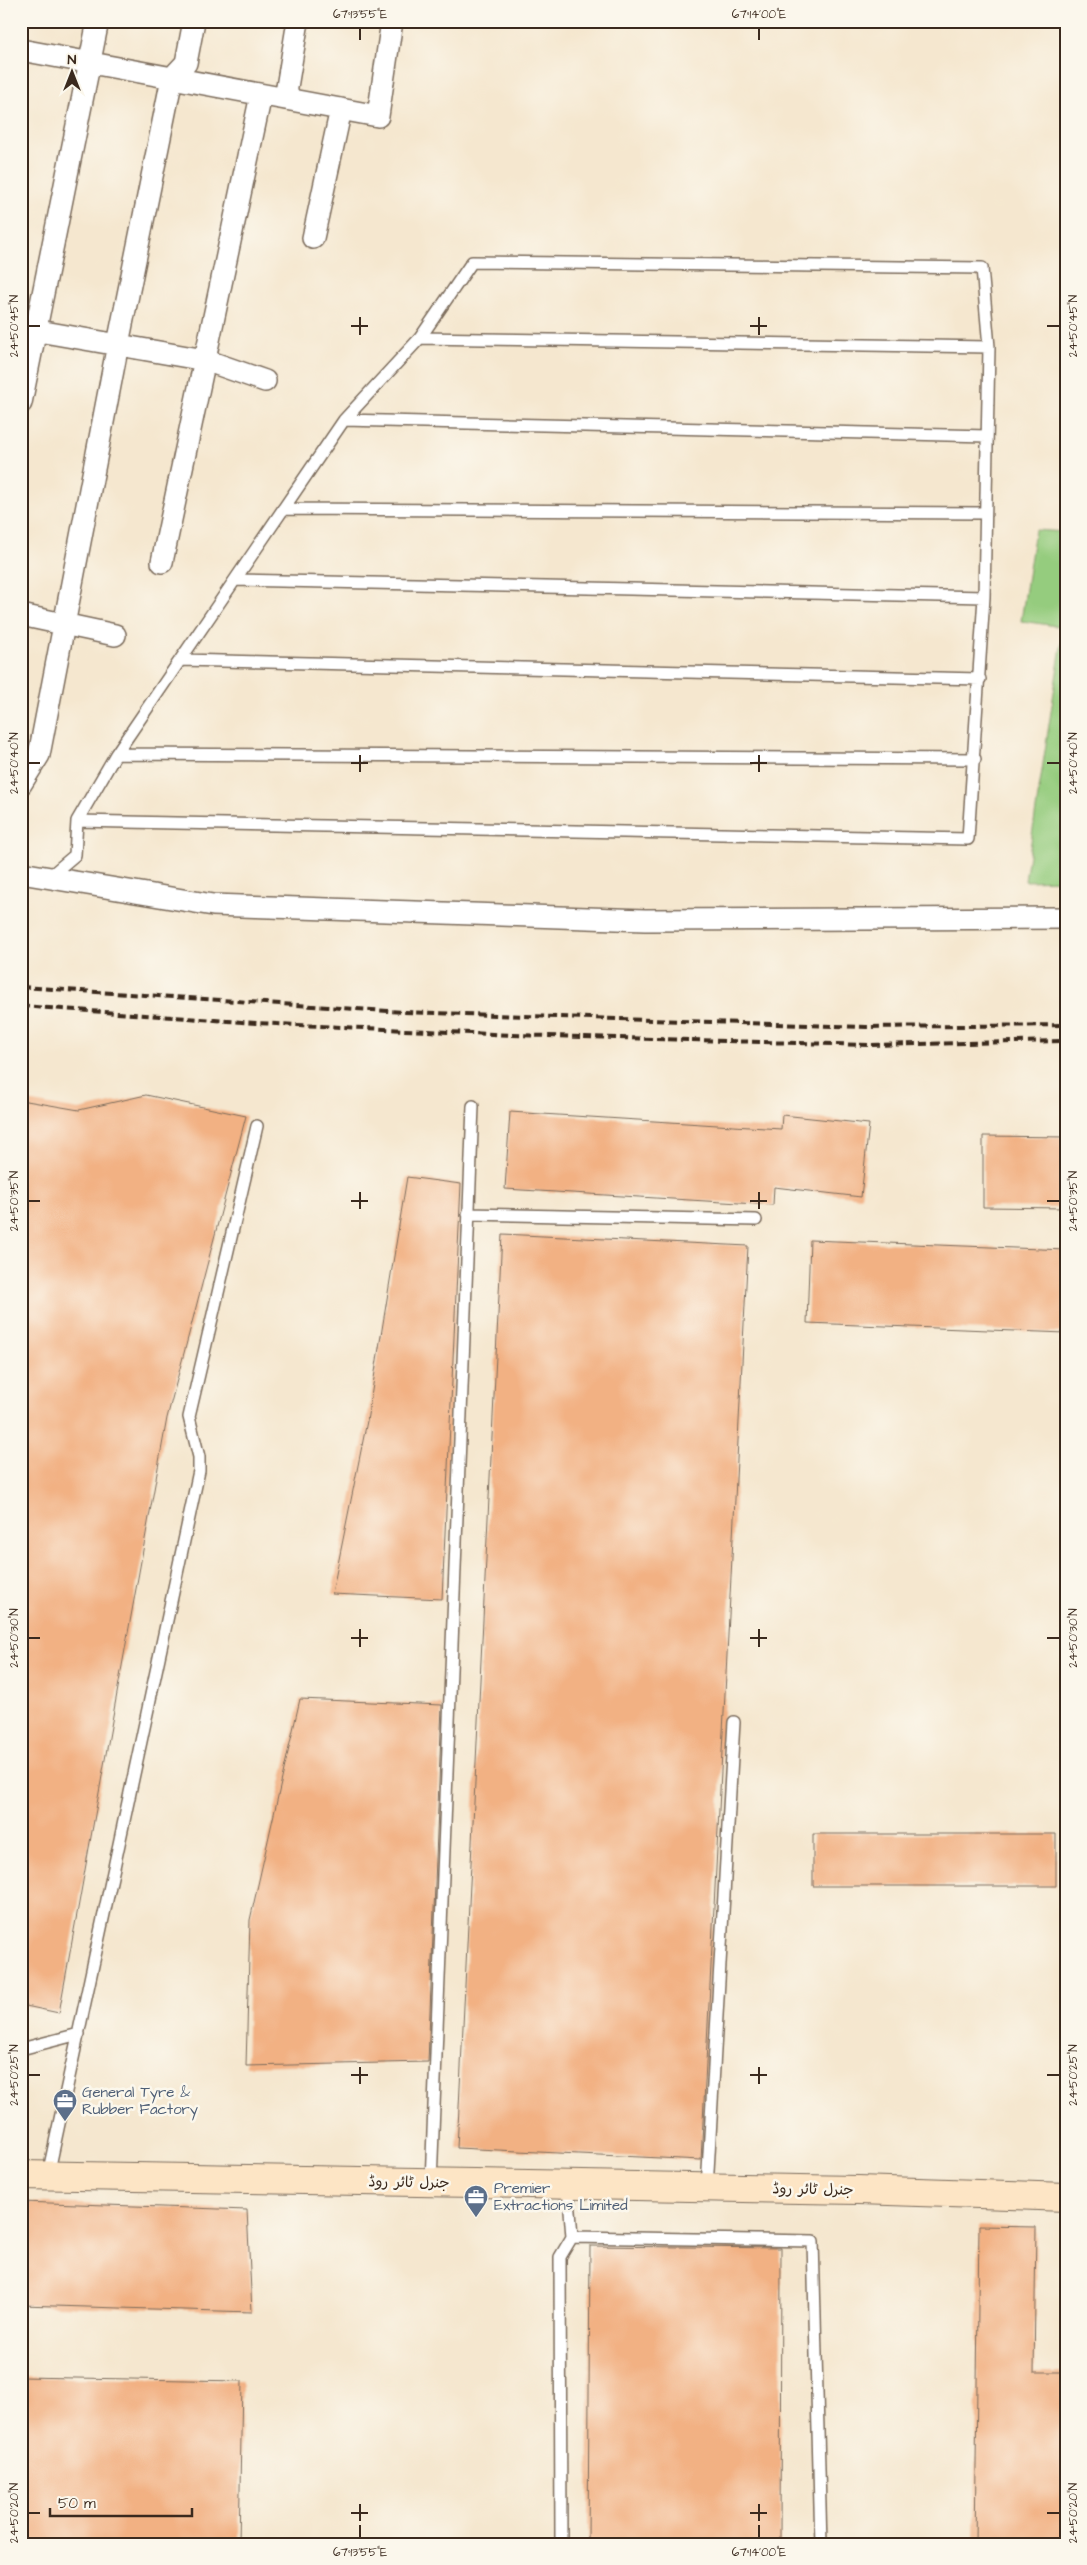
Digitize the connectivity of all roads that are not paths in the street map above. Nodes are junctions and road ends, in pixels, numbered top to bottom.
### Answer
1 (98, 21) edge
2 (194, 21) edge
3 (298, 21) edge
4 (392, 21) edge
5 (21, 50) edge
6 (90, 62) junction
7 (172, 78) junction
8 (261, 95) junction
9 (285, 99) junction
10 (341, 109) junction
11 (313, 238) dead end
12 (29, 330) edge
13 (420, 338) junction
14 (118, 344) junction
15 (989, 347) junction
16 (205, 360) junction
17 (265, 380) dead end
18 (21, 403) edge
19 (344, 420) junction
20 (987, 436) junction
21 (283, 509) junction
22 (984, 513) junction
23 (162, 562) dead end
24 (237, 580) junction
25 (984, 598) junction
26 (21, 615) edge
27 (66, 623) junction
28 (116, 635) dead end
29 (182, 660) junction
30 (980, 679) junction
31 (116, 754) junction
32 (975, 759) junction
33 (21, 784) edge
34 (77, 821) junction
35 (21, 873) edge
36 (49, 877) junction
37 (1066, 918) edge
38 (473, 1106) dead end
39 (256, 1126) dead end
40 (468, 1214) junction
41 (756, 1220) dead end
42 (734, 1722) dead end
43 (79, 2034) junction
44 (21, 2049) edge
45 (21, 2175) edge
46 (48, 2175) junction
47 (431, 2183) junction
48 (568, 2185) junction
49 (707, 2188) junction
50 (1066, 2197) edge
51 (572, 2237) junction
52 (561, 2544) edge
53 (821, 2544) edge

1 - 6 street
2 - 7 street
3 - 9 street
4 - 10 street
5 - 6 street
6 - 7 street
6 - 12 street
7 - 8 street
7 - 14 street
8 - 9 street
8 - 16 street
9 - 10 street
10 - 11 street
12 - 14 street
12 - 18 street
13 - 15 lane
13 - 15 lane
13 - 19 lane
14 - 16 street
14 - 27 street
15 - 20 lane
16 - 17 street
16 - 23 street
19 - 20 lane
19 - 21 lane
20 - 22 lane
21 - 22 lane
21 - 24 lane
22 - 25 lane
24 - 25 lane
24 - 29 lane
25 - 30 lane
26 - 27 street
27 - 28 street
27 - 33 street
29 - 30 lane
29 - 31 lane
30 - 32 lane
31 - 32 lane
31 - 34 lane
32 - 34 lane
34 - 36 lane
35 - 36 street
36 - 37 street
38 - 40 lane
39 - 43 lane
40 - 41 lane
40 - 47 lane
42 - 49 lane
43 - 44 lane
43 - 46 lane
45 - 46 street, جنرل ٹائر روڈ
46 - 47 street, جنرل ٹائر روڈ
47 - 48 street, جنرل ٹائر روڈ
48 - 49 street, جنرل ٹائر روڈ
48 - 51 lane
49 - 50 street, جنرل ٹائر روڈ
51 - 52 lane
51 - 53 lane

